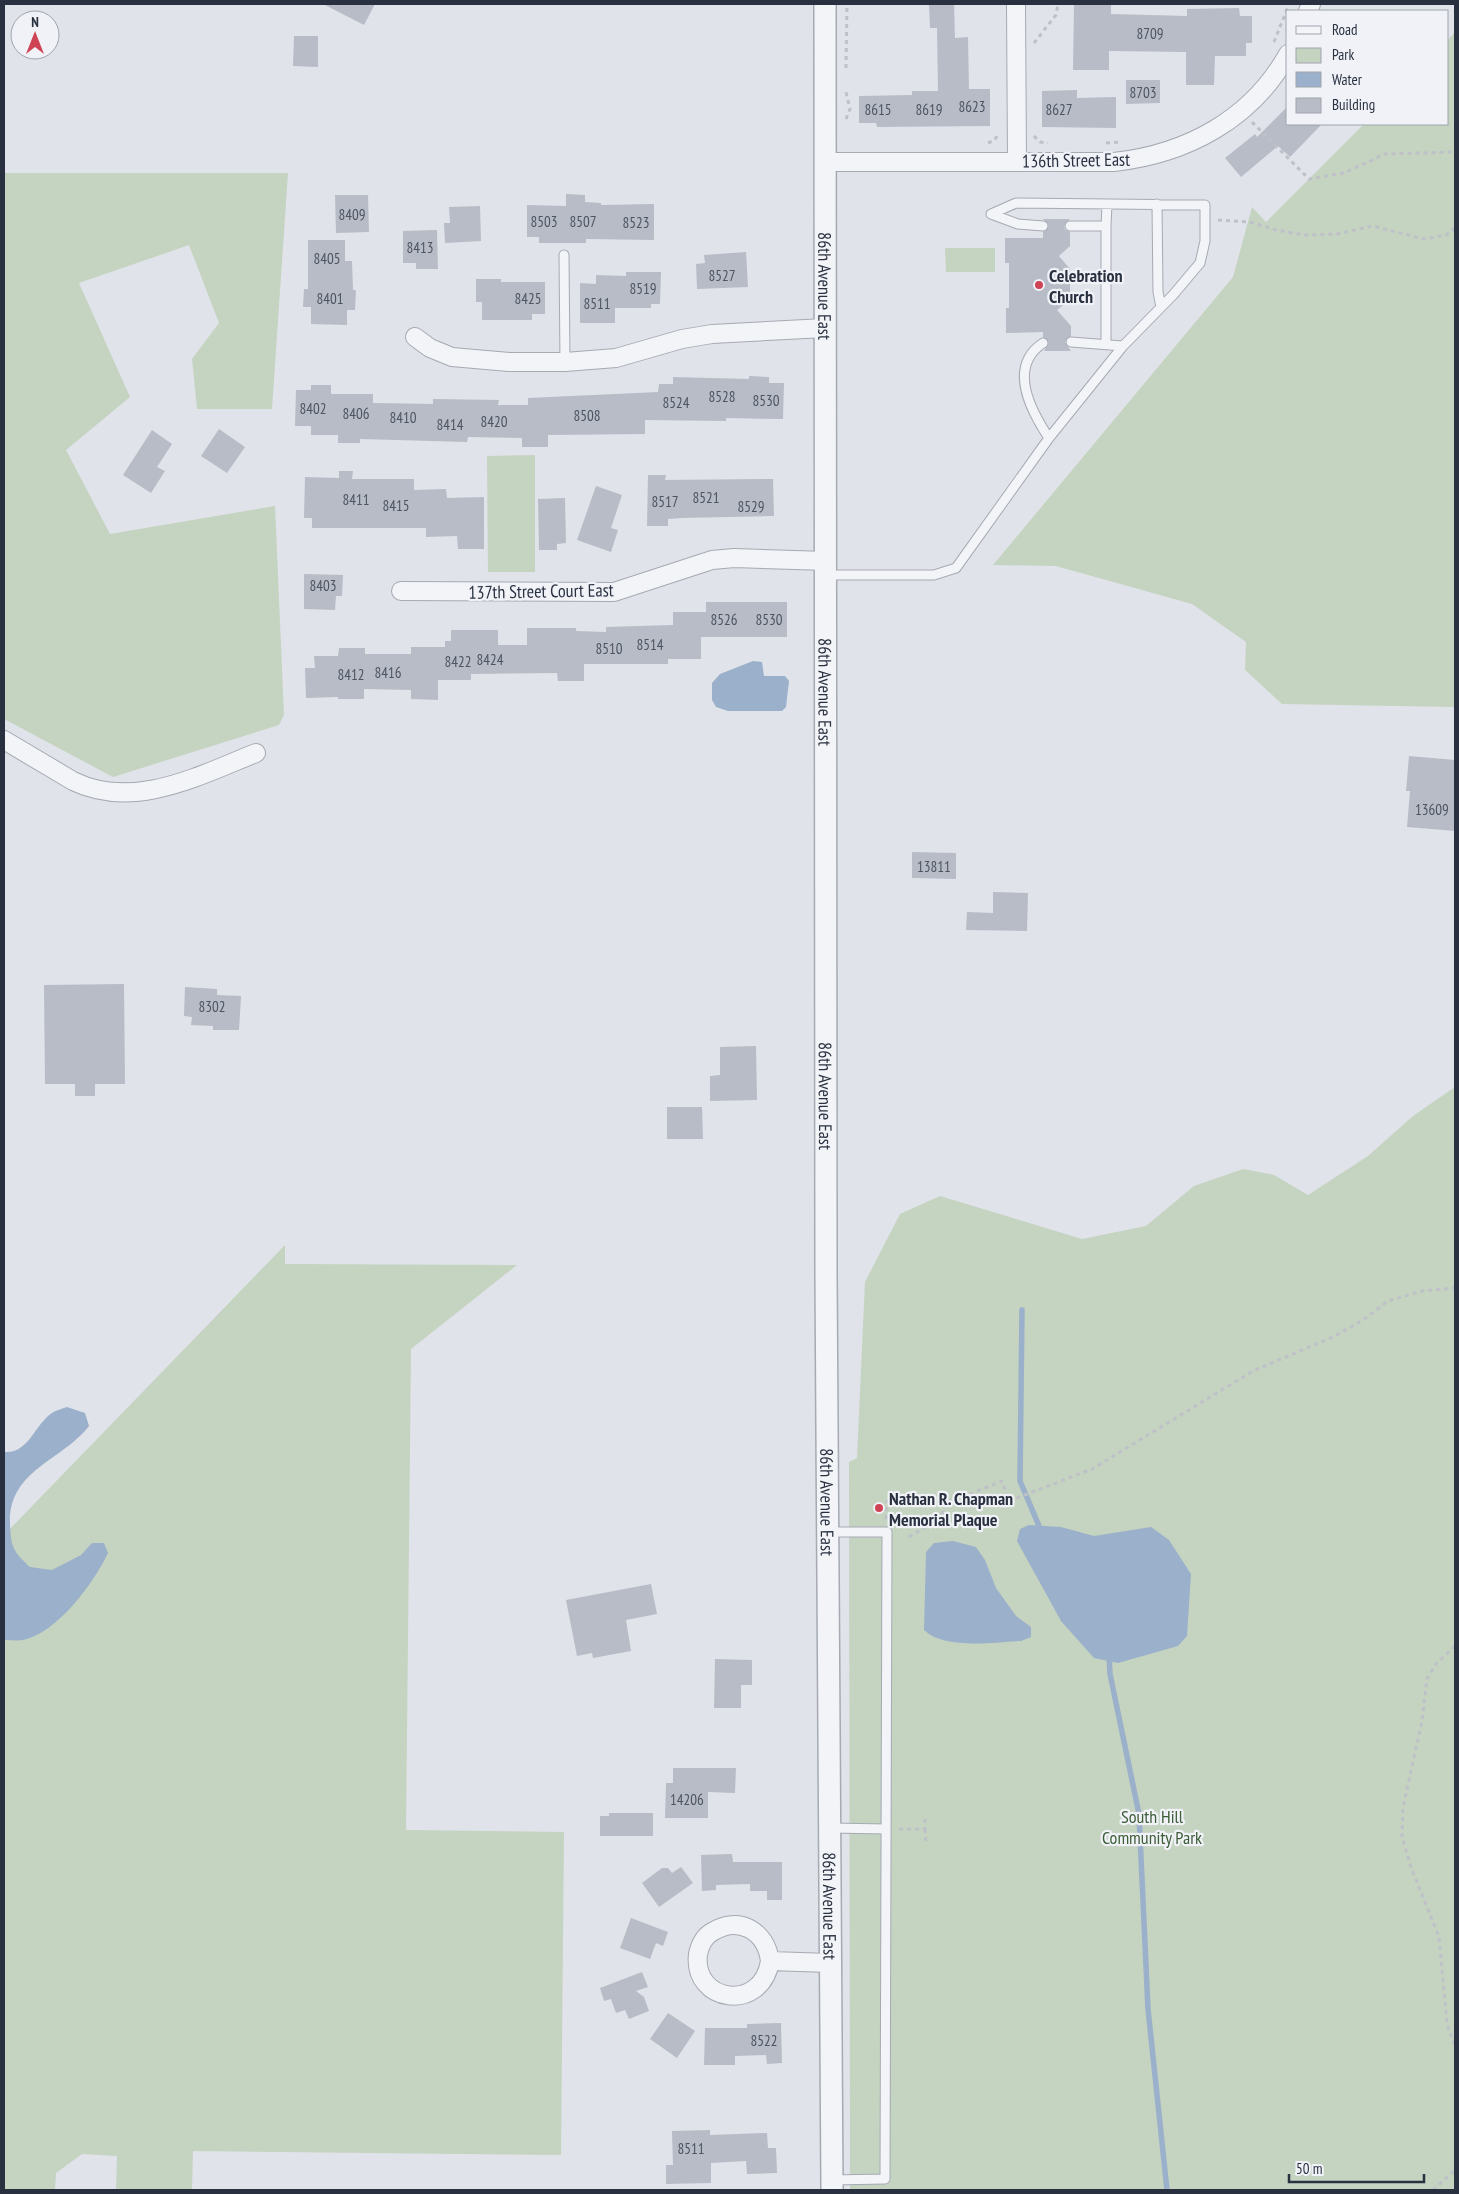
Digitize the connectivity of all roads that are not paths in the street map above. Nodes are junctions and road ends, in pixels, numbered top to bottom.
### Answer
1 (825, 4) edge
2 (1016, 4) edge
3 (1280, 50) edge
4 (824, 162) junction
5 (1017, 162) junction
6 (1107, 204) junction
7 (1157, 204) junction
8 (1043, 226) dead end
9 (1070, 226) dead end
10 (1106, 226) junction
11 (564, 255) dead end
12 (1161, 307) junction
13 (825, 328) junction
14 (415, 337) dead end
15 (1071, 342) dead end
16 (1043, 343) dead end
17 (1106, 344) junction
18 (1122, 346) junction
19 (566, 362) junction
20 (1050, 438) junction
21 (827, 568) junction
22 (401, 591) dead end
23 (4, 740) edge
24 (256, 752) dead end
25 (828, 1532) junction
26 (830, 1828) junction
27 (886, 1829) junction
28 (770, 1961) junction
29 (830, 1963) junction
30 (832, 2185) edge

1 - 4 street, 86th Avenue East
2 - 5 street
3 - 5 street, 136th Street East
4 - 5 street, 136th Street East
4 - 13 street, 86th Avenue East
6 - 7 lane
6 - 8 lane
6 - 10 lane
7 - 12 lane
7 - 12 lane
9 - 10 lane
10 - 17 lane
11 - 19 lane
12 - 18 lane
13 - 19 street
13 - 21 street, 86th Avenue East
14 - 19 street
15 - 17 lane
16 - 20 lane
17 - 18 lane
18 - 20 lane
20 - 21 lane
21 - 22 street, 137th Street Court East
21 - 25 street, 86th Avenue East
23 - 24 street
25 - 26 street, 86th Avenue East
25 - 27 lane
26 - 27 lane
26 - 29 street, 86th Avenue East
27 - 30 lane
28 - 28 street
28 - 29 street
29 - 30 street, 86th Avenue East

